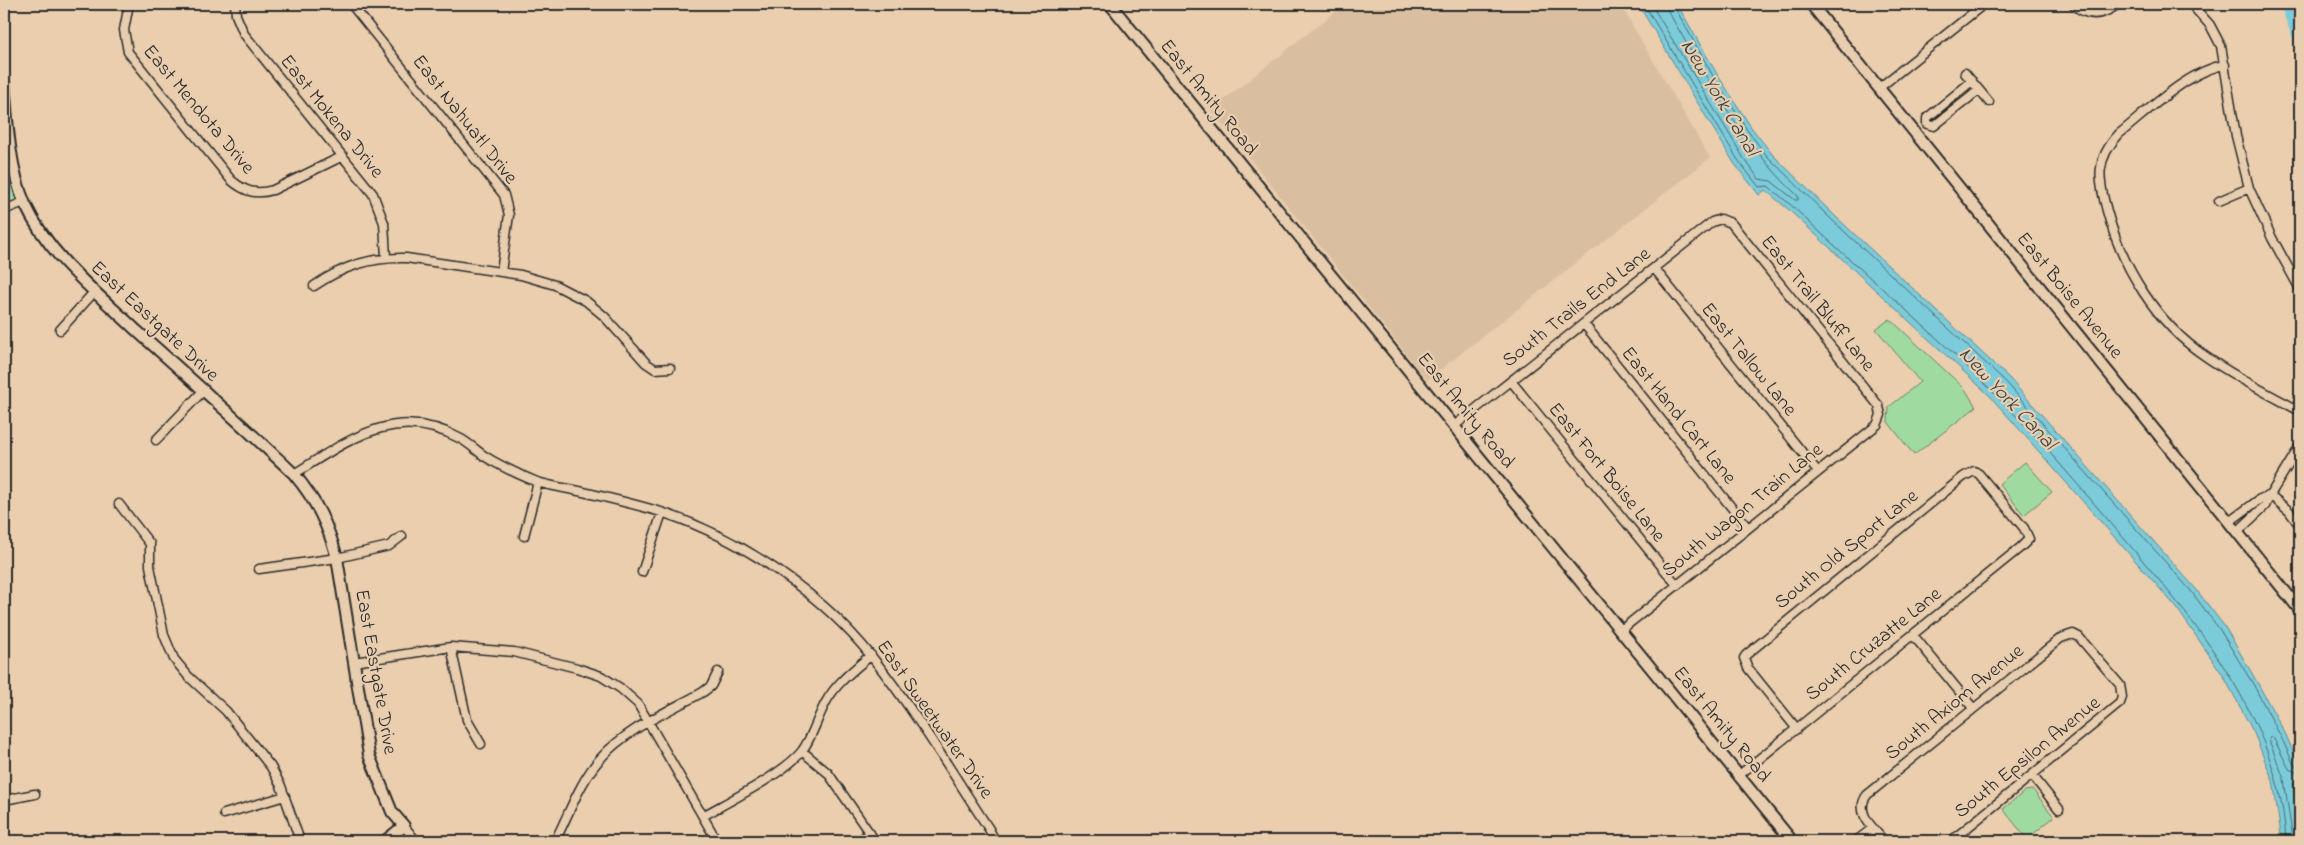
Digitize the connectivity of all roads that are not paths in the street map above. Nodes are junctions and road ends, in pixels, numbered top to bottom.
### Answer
1 (129, 4) edge
2 (235, 4) edge
3 (351, 4) edge
4 (1110, 4) edge
5 (1811, 4) edge
6 (2073, 4) edge
7 (2118, 4) edge
8 (2191, 4) edge
9 (1979, 8) dead end
10 (2225, 65) junction
11 (1965, 73) dead end
12 (4, 81) edge
13 (1972, 81) junction
14 (1879, 88) junction
15 (1979, 90) junction
16 (1989, 102) dead end
17 (1927, 124) junction
18 (1916, 133) junction
19 (343, 156) junction
20 (2249, 188) junction
21 (2219, 201) dead end
22 (24, 202) junction
23 (4, 210) edge
24 (1721, 219) joint
25 (386, 257) junction
26 (1654, 268) junction
27 (501, 272) junction
28 (314, 286) dead end
29 (2300, 289) edge
30 (94, 291) junction
31 (1584, 324) junction
32 (60, 330) dead end
33 (670, 368) dead end
34 (1511, 381) junction
35 (204, 391) junction
36 (2300, 411) edge
37 (1881, 415) joint
38 (1454, 426) junction
39 (156, 440) dead end
40 (2300, 446) edge
41 (1818, 472) junction
42 (294, 474) junction
43 (538, 482) junction
44 (2270, 495) junction
45 (119, 504) dead end
46 (662, 513) junction
47 (2229, 522) junction
48 (2300, 526) edge
49 (1748, 528) junction
50 (2237, 532) junction
51 (402, 536) dead end
52 (524, 536) dead end
53 (2028, 539) joint
54 (337, 558) junction
55 (259, 569) dead end
56 (642, 572) dead end
57 (1677, 585) junction
58 (2300, 610) edge
59 (1621, 630) junction
60 (1913, 635) junction
61 (451, 647) junction
62 (871, 655) junction
63 (354, 662) junction
64 (718, 672) dead end
65 (2122, 697) joint
66 (1973, 708) junction
67 (650, 722) junction
68 (1797, 729) junction
69 (481, 744) dead end
70 (802, 751) junction
71 (2032, 775) junction
72 (1738, 776) junction
73 (35, 794) dead end
74 (285, 796) junction
75 (4, 800) edge
76 (2059, 809) dead end
77 (224, 814) dead end
78 (702, 816) junction
79 (404, 826) junction
80 (1873, 828) junction
81 (870, 833) junction
82 (557, 837) dead end
83 (300, 841) edge
84 (385, 841) edge
85 (416, 841) edge
86 (717, 841) edge
87 (859, 841) edge
88 (875, 841) edge
89 (995, 841) edge
90 (1792, 841) edge
91 (1856, 841) edge
92 (1884, 841) edge
93 (1951, 841) edge

1 - 19 street, East Mendota Drive
2 - 19 street, East Mokena Drive
3 - 27 street, East Nahuatl Drive
4 - 38 street, East Amity Road
5 - 14 street, East Boise Avenue
6 - 7 street
8 - 10 street
9 - 14 street
10 - 20 street
10 - 36 street
11 - 13 street
12 - 22 street, East Eastgate Drive
13 - 15 street
13 - 17 street
14 - 18 street, East Boise Avenue
15 - 16 street
15 - 17 street
17 - 18 street
18 - 47 street, East Boise Avenue
19 - 25 street, East Mokena Drive
20 - 21 street
20 - 29 street
22 - 23 street
22 - 30 street, East Eastgate Drive
24 - 26 street, South Trails End Lane
24 - 37 street, East Trail Bluff Lane
25 - 27 street
25 - 28 street
26 - 31 street, South Trails End Lane
26 - 41 street, East Tallow Lane
27 - 33 street
30 - 32 street
30 - 35 street, East Eastgate Drive
31 - 34 street, South Trails End Lane
31 - 49 street, East Hand Cart Lane
34 - 38 street, South Trails End Lane
34 - 57 street, East Fort Boise Lane
35 - 39 street
35 - 42 street, East Eastgate Drive
37 - 41 street, South Wagon Train Lane
38 - 59 street, East Amity Road
40 - 44 street
41 - 49 street, South Wagon Train Lane
42 - 43 street, East Sweetwater Drive
42 - 54 street, East Eastgate Drive
43 - 46 street, East Sweetwater Drive
43 - 52 street
44 - 47 street
44 - 48 street
44 - 50 street
45 - 74 street
46 - 56 street
46 - 62 street, East Sweetwater Drive
47 - 50 street, East Boise Avenue
49 - 57 street, South Wagon Train Lane
50 - 58 street, East Boise Avenue
51 - 54 street
53 - 60 street, South Cruzatte Lane
53 - 68 street, South Old Sport Lane
54 - 55 street
54 - 63 street, East Eastgate Drive
57 - 59 street, South Wagon Train Lane
59 - 72 street, East Amity Road
60 - 66 street
60 - 68 street, South Cruzatte Lane
61 - 63 street
61 - 67 street
61 - 69 street
62 - 70 street
62 - 89 street, East Sweetwater Drive
63 - 79 street, East Eastgate Drive
64 - 67 street
65 - 66 street, South Axiom Avenue
65 - 71 street, South Epsilon Avenue
66 - 80 street, South Axiom Avenue
67 - 78 street
67 - 82 street
68 - 72 street, South Cruzatte Lane
70 - 78 street
70 - 81 street
71 - 76 street
71 - 93 street, South Epsilon Avenue
72 - 90 street, East Amity Road
73 - 75 street
74 - 77 street
74 - 83 street
78 - 86 street
79 - 84 street
79 - 85 street, East Eastgate Drive
80 - 91 street
80 - 92 street
81 - 87 street
81 - 88 street

